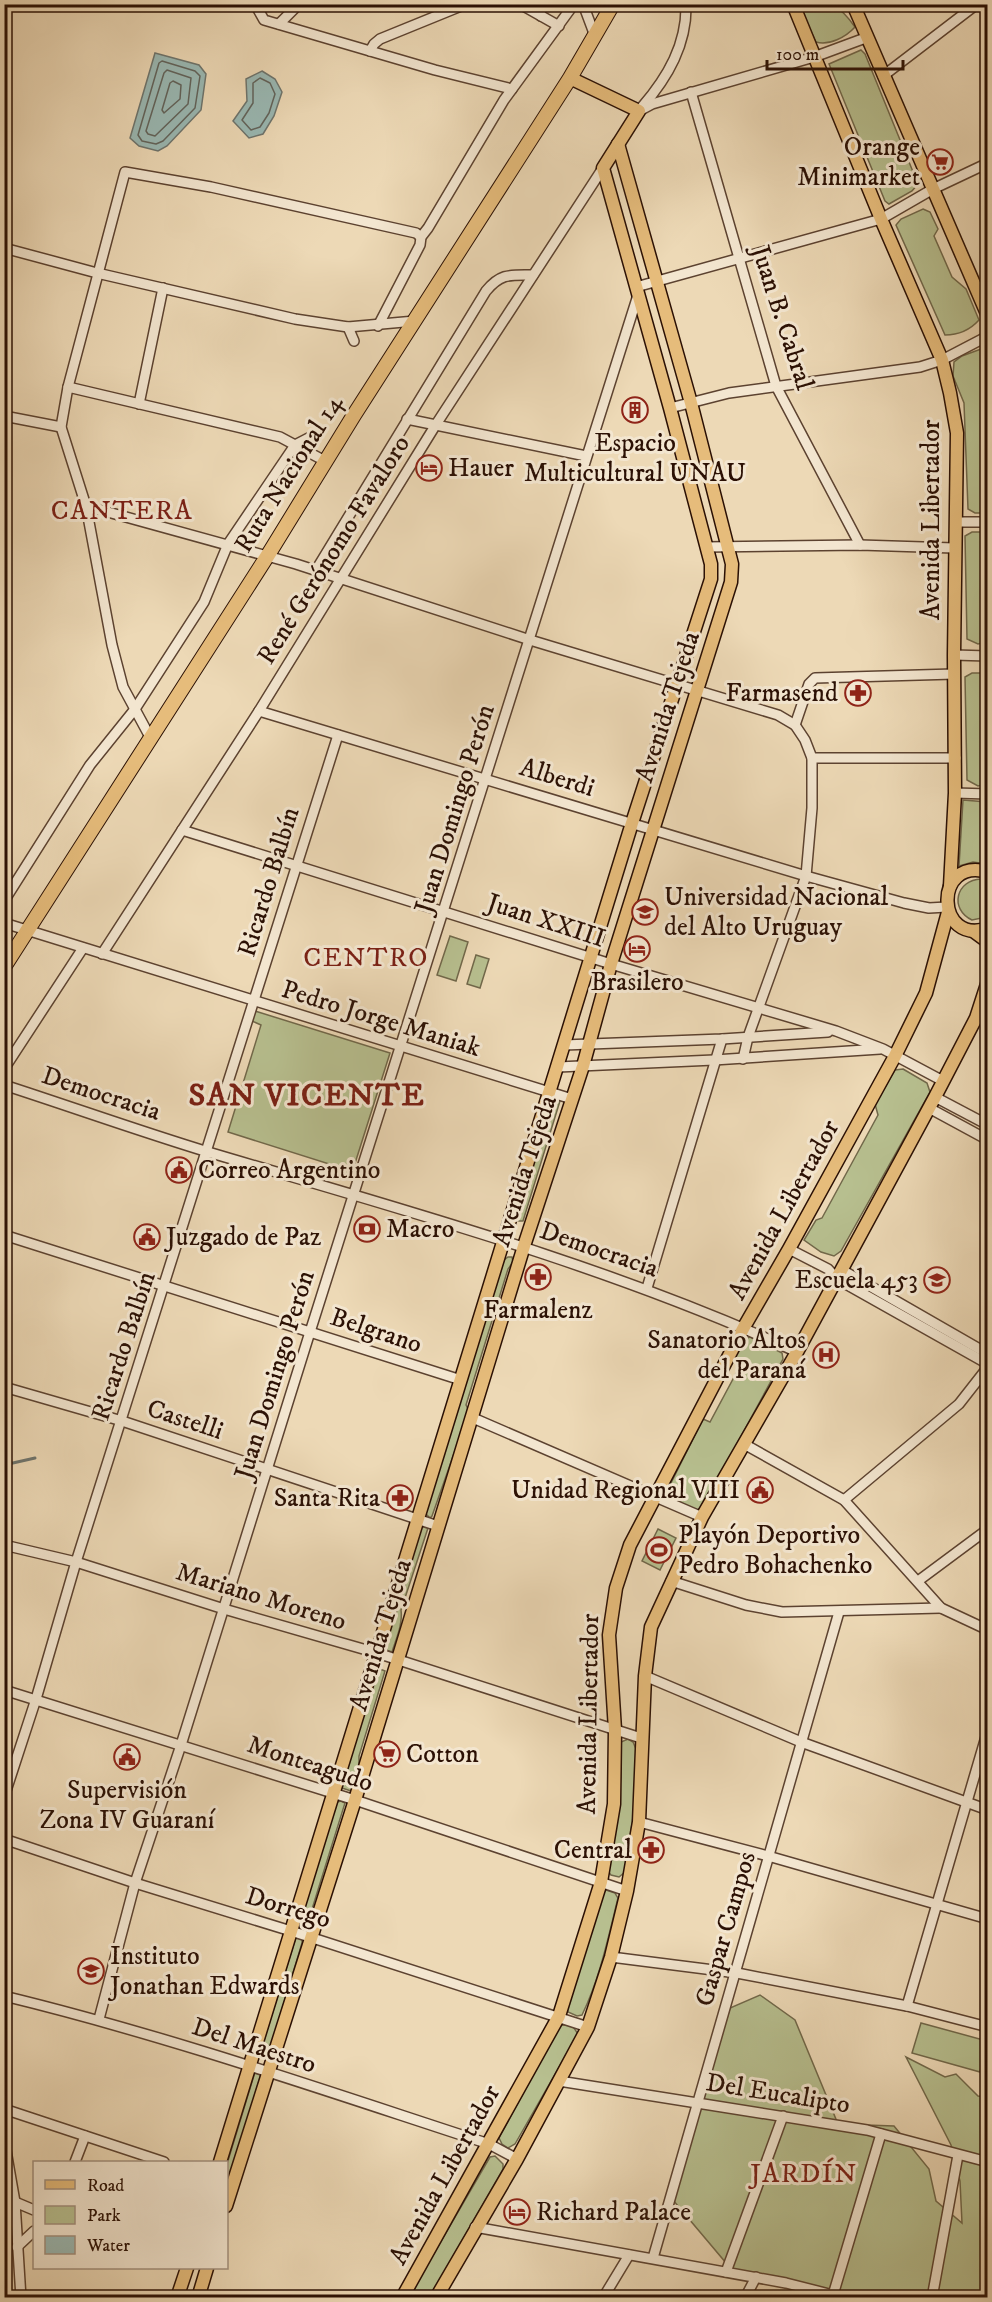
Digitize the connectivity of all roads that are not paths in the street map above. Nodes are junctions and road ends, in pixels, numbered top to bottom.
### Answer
1 (255, 4) edge
2 (299, 4) edge
3 (466, 4) edge
4 (520, 4) edge
5 (538, 4) edge
6 (574, 4) edge
7 (583, 4) edge
8 (613, 4) edge
9 (686, 4) edge
10 (793, 4) edge
11 (854, 4) edge
12 (977, 4) edge
13 (541, 16) junction
14 (279, 24) junction
15 (559, 26) junction
16 (595, 36) junction
17 (868, 37) junction
18 (370, 51) junction
19 (814, 57) junction
20 (883, 76) junction
21 (570, 78) junction
22 (512, 89) junction
23 (691, 92) junction
24 (639, 111) junction
25 (618, 144) junction
26 (987, 164) edge
27 (603, 168) junction
28 (933, 189) junction
29 (881, 219) junction
30 (421, 237) junction
31 (4, 248) edge
32 (741, 259) junction
33 (97, 273) junction
34 (532, 274) junction
35 (657, 282) junction
36 (163, 288) junction
37 (637, 291) junction
38 (987, 316) edge
39 (415, 321) junction
40 (378, 326) junction
41 (348, 327) junction
42 (987, 336) edge
43 (354, 341) dead end
44 (942, 360) junction
45 (777, 386) junction
46 (68, 387) junction
47 (691, 403) junction
48 (139, 404) junction
49 (670, 408) junction
50 (4, 416) edge
51 (407, 419) junction
52 (435, 426) junction
53 (62, 427) junction
54 (320, 432) dead end
55 (295, 445) junction
56 (586, 456) junction
57 (325, 460) junction
58 (86, 506) junction
59 (955, 522) junction
60 (987, 522) edge
61 (228, 544) junction
62 (860, 545) junction
63 (706, 547) junction
64 (728, 547) junction
65 (954, 548) junction
66 (268, 555) junction
67 (316, 570) junction
68 (343, 578) junction
69 (530, 640) junction
70 (954, 655) junction
71 (987, 656) edge
72 (954, 674) junction
73 (676, 684) junction
74 (696, 691) junction
75 (135, 708) junction
76 (260, 711) junction
77 (795, 725) junction
78 (338, 735) junction
79 (150, 737) junction
80 (812, 758) junction
81 (956, 758) junction
82 (486, 779) junction
83 (955, 793) junction
84 (987, 794) edge
85 (632, 823) junction
86 (653, 829) junction
87 (182, 830) junction
88 (296, 864) junction
89 (987, 872) edge
90 (806, 876) junction
91 (950, 886) junction
92 (4, 901) edge
93 (948, 909) junction
94 (445, 910) junction
95 (4, 923) edge
96 (987, 928) edge
97 (28, 931) junction
98 (973, 931) junction
99 (987, 942) edge
100 (83, 948) junction
101 (9, 952) edge
102 (102, 954) junction
103 (592, 957) junction
104 (611, 964) junction
105 (4, 967) edge
106 (987, 981) edge
107 (254, 1001) junction
108 (760, 1009) junction
109 (836, 1031) junction
110 (748, 1037) junction
111 (722, 1039) junction
112 (564, 1045) junction
113 (589, 1045) junction
114 (401, 1047) junction
115 (883, 1049) junction
116 (895, 1056) junction
117 (743, 1059) junction
118 (714, 1060) junction
119 (583, 1066) junction
120 (558, 1067) junction
121 (4, 1069) edge
122 (943, 1081) junction
123 (4, 1085) edge
124 (550, 1093) junction
125 (572, 1100) junction
126 (932, 1103) junction
127 (987, 1125) edge
128 (987, 1140) edge
129 (207, 1151) junction
130 (354, 1194) junction
131 (4, 1235) edge
132 (504, 1240) junction
133 (524, 1246) junction
134 (789, 1249) junction
135 (839, 1274) junction
136 (165, 1287) junction
137 (647, 1288) junction
138 (744, 1327) junction
139 (310, 1332) junction
140 (797, 1352) junction
141 (987, 1354) edge
142 (987, 1366) edge
143 (461, 1380) junction
144 (4, 1387) edge
145 (473, 1418) junction
146 (122, 1421) junction
147 (744, 1444) junction
148 (267, 1469) junction
149 (655, 1496) junction
150 (844, 1500) junction
151 (702, 1517) junction
152 (418, 1520) junction
153 (438, 1526) junction
154 (987, 1529) edge
155 (4, 1545) edge
156 (76, 1562) junction
157 (671, 1581) junction
158 (918, 1581) junction
159 (941, 1608) junction
160 (224, 1609) junction
161 (839, 1612) junction
162 (987, 1630) edge
163 (377, 1653) junction
164 (397, 1660) junction
165 (645, 1676) junction
166 (4, 1690) edge
167 (36, 1699) junction
168 (615, 1730) junction
169 (987, 1730) edge
170 (641, 1738) junction
171 (801, 1742) junction
172 (181, 1745) junction
173 (334, 1793) junction
174 (4, 1797) edge
175 (355, 1800) junction
176 (965, 1804) junction
177 (987, 1810) edge
178 (639, 1822) junction
179 (4, 1839) edge
180 (768, 1856) junction
181 (601, 1882) junction
182 (135, 1883) junction
183 (627, 1891) junction
184 (938, 1905) junction
185 (987, 1919) edge
186 (291, 1931) junction
187 (310, 1937) junction
188 (611, 1957) junction
189 (737, 1973) junction
190 (4, 1996) edge
191 (906, 2006) junction
192 (559, 2016) junction
193 (99, 2019) junction
194 (588, 2027) junction
195 (987, 2027) edge
196 (249, 2066) junction
197 (270, 2073) junction
198 (559, 2081) junction
199 (698, 2102) junction
200 (4, 2109) edge
201 (783, 2116) junction
202 (881, 2134) junction
203 (85, 2136) junction
204 (4, 2139) edge
205 (489, 2144) junction
206 (958, 2155) junction
207 (517, 2159) junction
208 (76, 2161) edge
209 (158, 2161) edge
210 (221, 2161) edge
211 (987, 2162) edge
212 (228, 2200) edge
213 (15, 2202) junction
214 (33, 2210) edge
215 (476, 2227) junction
216 (33, 2232) edge
217 (17, 2247) junction
218 (629, 2255) junction
219 (653, 2258) junction
220 (187, 2269) edge
221 (206, 2269) edge
222 (726, 2272) junction
223 (756, 2277) junction
224 (833, 2296) edge
225 (21, 2298) edge
226 (177, 2298) edge
227 (198, 2298) edge
228 (402, 2298) edge
229 (436, 2298) edge
230 (603, 2298) edge
231 (745, 2298) edge
232 (849, 2298) edge
233 (932, 2298) edge

1 - 14 street
2 - 14 street
3 - 18 street
4 - 13 street
5 - 13 street
6 - 15 street
7 - 16 street
8 - 16 highway, Ruta Nacional 14
9 - 24 street
10 - 19 main road, Avenida Libertador
11 - 17 main road
12 - 20 street
13 - 15 street
14 - 18 street
15 - 22 street
16 - 21 highway, Ruta Nacional 14
17 - 19 street
17 - 20 main road
18 - 22 street
19 - 23 street
19 - 29 main road, Avenida Libertador
20 - 28 main road
21 - 24 main road
21 - 39 highway, Ruta Nacional 14
22 - 30 street
23 - 24 street
23 - 32 street, Juan B. Cabral
24 - 25 main road
25 - 27 main road
25 - 35 main road, Avenida Tejeda
26 - 28 street
27 - 34 street, René Gerónomo Favaloro
27 - 37 main road, Avenida Tejeda
28 - 29 street
28 - 38 main road
29 - 32 street
29 - 44 main road, Avenida Libertador
30 - 33 street
30 - 40 street
31 - 33 street
32 - 35 street
32 - 45 street, Juan B. Cabral
33 - 36 street
33 - 46 street
34 - 51 street
34 - 52 street, René Gerónomo Favaloro
35 - 37 street
35 - 47 main road, Avenida Tejeda
36 - 41 street
36 - 48 street
37 - 49 main road, Avenida Tejeda
37 - 56 street, Juan Domingo Perón
39 - 40 street
39 - 57 highway, Ruta Nacional 14
40 - 41 street
41 - 43 street
42 - 44 street
44 - 45 street
44 - 59 main road, Avenida Libertador
45 - 47 street
45 - 62 street, Juan B. Cabral
46 - 48 street
46 - 53 street
47 - 49 street
47 - 64 main road, Avenida Tejeda
48 - 55 street
49 - 63 main road, Avenida Tejeda
50 - 53 street
51 - 52 street
51 - 67 street
52 - 56 street
52 - 68 street, René Gerónomo Favaloro
53 - 58 street
54 - 55 street
55 - 57 street
55 - 61 street
56 - 69 street, Juan Domingo Perón
57 - 66 highway, Ruta Nacional 14
58 - 61 street
58 - 75 street
59 - 60 street
59 - 65 main road, Avenida Libertador
61 - 66 street
61 - 75 street
62 - 64 street
62 - 65 street
63 - 64 street
63 - 73 main road, Avenida Tejeda
64 - 74 main road, Avenida Tejeda
65 - 70 main road, Avenida Libertador
66 - 67 street
66 - 79 highway, Ruta Nacional 14
67 - 68 street
68 - 69 street
68 - 76 street, René Gerónomo Favaloro
69 - 73 street
69 - 82 street, Juan Domingo Perón
70 - 71 street
70 - 72 main road, Avenida Libertador
72 - 77 street
72 - 81 main road, Avenida Libertador
73 - 74 street
73 - 85 main road, Avenida Tejeda
74 - 77 street
74 - 86 main road, Avenida Tejeda
75 - 79 street
75 - 92 street
76 - 78 street, Alberdi
76 - 87 street, René Gerónomo Favaloro
77 - 80 street
78 - 82 street, Alberdi
78 - 88 street, Ricardo Balbín
79 - 97 highway, Ruta Nacional 14
80 - 81 street
80 - 90 street
81 - 83 main road, Avenida Libertador
82 - 85 street, Alberdi
82 - 94 street, Juan Domingo Perón
83 - 84 street
83 - 91 main road, Avenida Libertador
85 - 86 street, Alberdi
85 - 103 main road, Avenida Tejeda
86 - 90 street, Alberdi
86 - 104 main road, Avenida Tejeda
87 - 88 street, Juan XXIII
87 - 102 street, René Gerónomo Favaloro
88 - 94 street, Juan XXIII
88 - 107 street, Ricardo Balbín
89 - 91 main road
90 - 93 street, Alberdi
90 - 108 street
91 - 93 main road, Avenida Libertador
93 - 98 main road
93 - 116 main road, Avenida Libertador
94 - 103 street, Juan XXIII
94 - 114 street, Juan Domingo Perón
95 - 97 street, Pedro Jorge Maniak
96 - 98 main road
97 - 100 street, Pedro Jorge Maniak
97 - 101 highway, Ruta Nacional 14
98 - 99 main road
100 - 102 street, Pedro Jorge Maniak
100 - 121 street
101 - 105 highway, Ruta Nacional 14
102 - 107 street, Pedro Jorge Maniak
103 - 104 street, Juan XXIII
103 - 112 main road, Avenida Tejeda
104 - 108 street, Juan XXIII
104 - 113 main road, Avenida Tejeda
106 - 122 main road, Avenida Libertador
107 - 114 street, Pedro Jorge Maniak
107 - 129 street, Ricardo Balbín
108 - 109 street, Juan XXIII
108 - 110 street
109 - 110 street
109 - 115 street, Juan XXIII
110 - 111 street
110 - 117 street
111 - 113 street
111 - 118 street
112 - 113 street
112 - 120 main road, Avenida Tejeda
113 - 119 main road, Avenida Tejeda
114 - 124 street, Pedro Jorge Maniak
114 - 130 street, Juan Domingo Perón
115 - 116 street, Juan XXIII
115 - 117 street
116 - 122 street, Juan XXIII
116 - 134 main road, Avenida Libertador
117 - 118 street
118 - 119 street
118 - 137 street
119 - 120 street
119 - 125 main road, Avenida Tejeda
120 - 124 main road, Avenida Tejeda
122 - 126 main road, Avenida Libertador
123 - 129 street, Democracia
124 - 125 street, Pedro Jorge Maniak
124 - 132 main road, Avenida Tejeda
125 - 133 main road, Avenida Tejeda
126 - 127 street
126 - 128 street
126 - 135 main road, Avenida Libertador
129 - 130 street, Democracia
129 - 136 street, Ricardo Balbín
130 - 132 street, Democracia
130 - 139 street, Juan Domingo Perón
131 - 136 street, Belgrano
132 - 133 street, Democracia
132 - 143 main road, Avenida Tejeda
133 - 137 street, Democracia
133 - 145 main road, Avenida Tejeda
134 - 135 street
134 - 138 main road, Avenida Libertador
135 - 140 main road, Avenida Libertador
135 - 141 street
135 - 142 street
136 - 139 street, Belgrano
136 - 146 street, Ricardo Balbín
137 - 138 street, Democracia
138 - 140 street, Democracia
138 - 149 main road, Avenida Libertador
139 - 143 street, Belgrano
139 - 148 street, Juan Domingo Perón
140 - 147 main road, Avenida Libertador
142 - 150 street
143 - 152 main road, Avenida Tejeda
144 - 146 street, Castelli
145 - 149 street
145 - 153 main road, Avenida Tejeda
146 - 148 street, Castelli
146 - 156 street, Ricardo Balbín
147 - 150 street
147 - 151 main road, Avenida Libertador
148 - 152 street, Castelli
148 - 160 street, Juan Domingo Perón
149 - 151 street
149 - 168 main road, Avenida Libertador
150 - 158 street
151 - 157 main road, Avenida Libertador
152 - 153 street, Castelli
152 - 163 main road, Avenida Tejeda
153 - 164 main road, Avenida Tejeda
154 - 158 street
155 - 156 street, Mariano Moreno
156 - 160 street, Mariano Moreno
156 - 167 street, Ricardo Balbín
157 - 161 street
157 - 165 main road, Avenida Libertador
158 - 159 street
159 - 161 street
159 - 162 street
160 - 163 street, Mariano Moreno
160 - 172 street, Juan Domingo Perón
161 - 171 street, Gaspar Campos
163 - 164 street, Mariano Moreno
163 - 173 main road, Avenida Tejeda
164 - 168 street, Mariano Moreno
164 - 175 main road, Avenida Tejeda
165 - 170 main road, Avenida Libertador
165 - 171 street
166 - 167 street, Monteagudo
167 - 172 street, Monteagudo
167 - 174 street, Ricardo Balbín
168 - 170 street, Mariano Moreno
168 - 181 main road, Avenida Libertador
169 - 176 street
170 - 178 main road, Avenida Libertador
171 - 176 street
171 - 180 street, Gaspar Campos
172 - 173 street, Monteagudo
172 - 182 street, Juan Domingo Perón
173 - 175 street, Monteagudo
173 - 186 main road, Avenida Tejeda
175 - 181 street, Monteagudo
175 - 187 main road, Avenida Tejeda
176 - 177 street
176 - 184 street
178 - 180 street
178 - 183 main road, Avenida Libertador
179 - 182 street, Dorrego
180 - 184 street
180 - 189 street, Gaspar Campos
181 - 183 street, Monteagudo
181 - 192 main road, Avenida Libertador
182 - 186 street, Dorrego
182 - 193 street, Juan Domingo Perón
183 - 188 main road, Avenida Libertador
184 - 185 street
184 - 191 street
186 - 187 street, Dorrego
186 - 196 main road, Avenida Tejeda
187 - 192 street, Dorrego
187 - 197 main road, Avenida Tejeda
188 - 189 street
188 - 194 main road, Avenida Libertador
189 - 191 street
189 - 199 street, Gaspar Campos
190 - 193 street, Del Maestro
191 - 195 street
192 - 194 street, Dorrego
192 - 205 main road, Avenida Libertador
193 - 196 street, Del Maestro
194 - 198 main road, Avenida Libertador
196 - 197 street, Del Maestro
196 - 210 main road, Avenida Tejeda
197 - 205 street, Del Maestro
197 - 212 main road, Avenida Tejeda
198 - 199 street, Del Eucalipto
198 - 207 main road, Avenida Libertador
199 - 201 street, Del Eucalipto
199 - 219 street, Gaspar Campos
200 - 203 street
201 - 202 street, Del Eucalipto
201 - 222 street
202 - 206 street, Del Eucalipto
202 - 224 street
203 - 208 street
203 - 209 street
204 - 213 street
205 - 207 street, Del Maestro
205 - 228 main road, Avenida Libertador
206 - 211 street, Del Eucalipto
206 - 233 street
207 - 215 main road, Avenida Libertador
213 - 214 street
213 - 217 street
215 - 218 street
215 - 229 main road, Avenida Libertador
216 - 217 street
217 - 225 street
218 - 219 street
218 - 230 street
219 - 222 street
220 - 226 main road
221 - 227 main road
222 - 223 street
223 - 224 street
223 - 231 street
224 - 232 street

